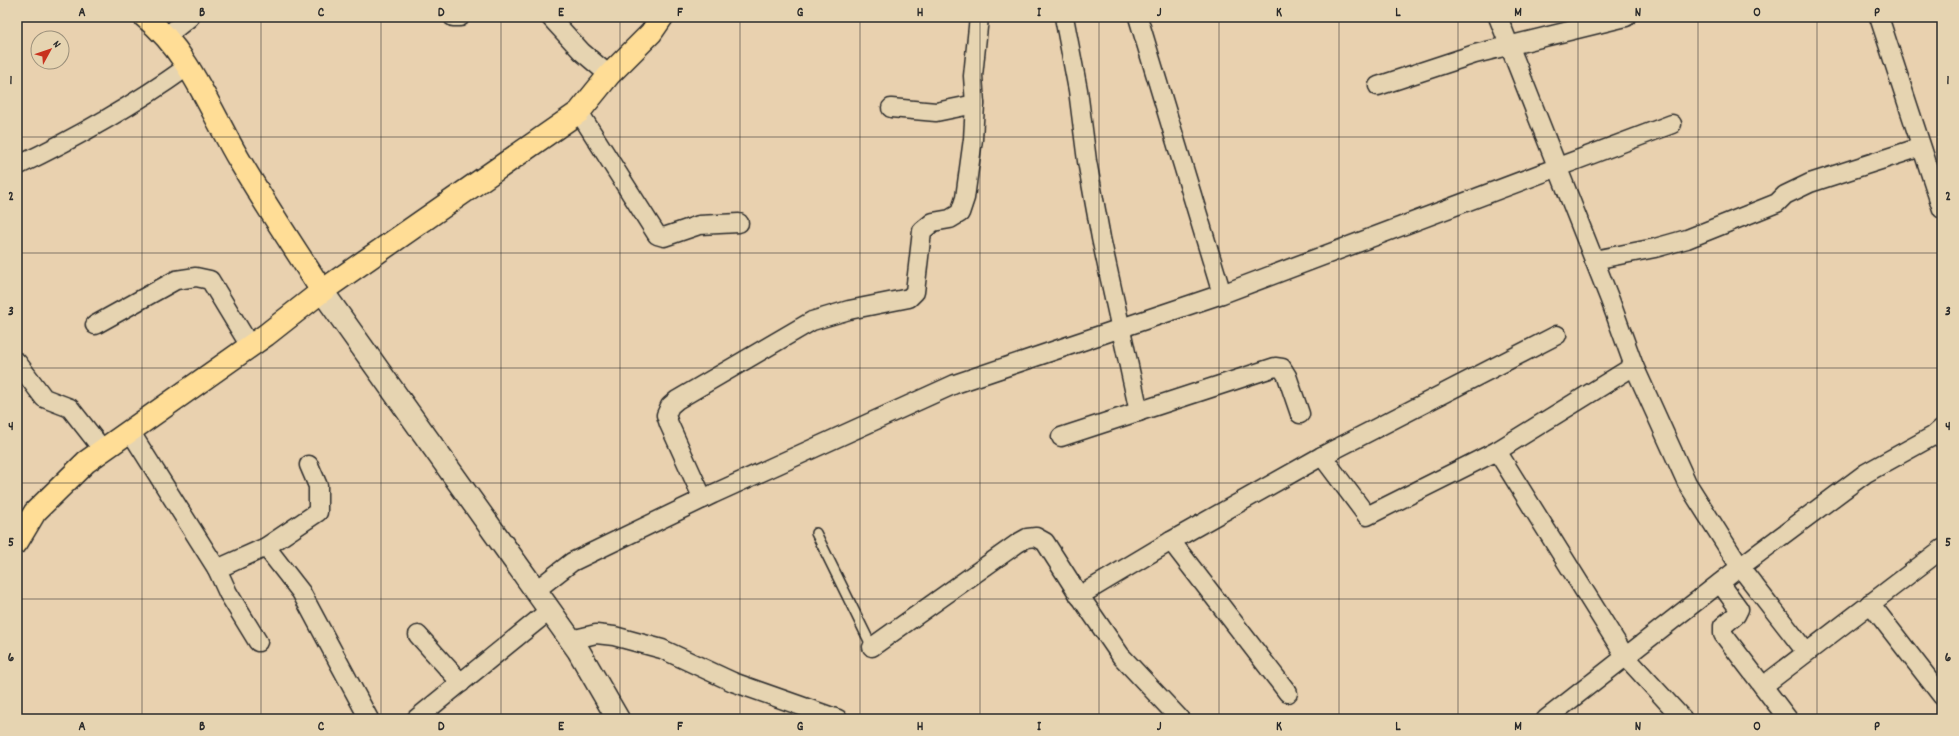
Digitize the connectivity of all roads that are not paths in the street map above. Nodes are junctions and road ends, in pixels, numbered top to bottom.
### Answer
1 (145, 17) edge
2 (190, 17) edge
3 (453, 17) edge
4 (460, 17) edge
5 (550, 17) edge
6 (662, 17) edge
7 (979, 17) edge
8 (1064, 17) edge
9 (1138, 17) edge
10 (1498, 17) edge
11 (1626, 17) edge
12 (1879, 17) edge
13 (165, 37) junction
14 (1510, 46) junction
15 (187, 67) junction
16 (609, 75) junction
17 (1378, 86) dead end
18 (975, 104) junction
19 (891, 108) dead end
20 (579, 112) junction
21 (1672, 124) dead end
22 (1922, 147) junction
23 (17, 166) edge
24 (1557, 166) junction
25 (1942, 209) edge
26 (738, 224) dead end
27 (1594, 260) junction
28 (322, 291) junction
29 (1222, 294) junction
30 (95, 325) dead end
31 (1120, 329) junction
32 (1557, 335) dead end
33 (250, 346) junction
34 (17, 362) edge
35 (1634, 366) junction
36 (1139, 412) junction
37 (1300, 414) dead end
38 (1942, 428) edge
39 (130, 431) junction
40 (1061, 437) dead end
41 (103, 450) junction
42 (1497, 451) junction
43 (1322, 456) junction
44 (309, 465) dead end
45 (703, 499) junction
46 (35, 512) junction
47 (17, 527) edge
48 (816, 533) dead end
49 (1172, 541) junction
50 (17, 542) edge
51 (266, 547) junction
52 (1942, 549) edge
53 (1740, 568) junction
54 (217, 569) junction
55 (1720, 584) junction
56 (536, 590) junction
57 (1079, 596) junction
58 (1870, 603) junction
59 (550, 610) junction
60 (418, 635) dead end
61 (571, 640) junction
62 (258, 642) dead end
63 (872, 647) joint
64 (1806, 652) junction
65 (1626, 656) junction
66 (461, 683) junction
67 (1763, 686) junction
68 (1288, 693) dead end
69 (1942, 696) edge
70 (369, 719) edge
71 (416, 719) edge
72 (618, 719) edge
73 (838, 719) edge
74 (1180, 719) edge
75 (1546, 719) edge
76 (1683, 719) edge
77 (1788, 719) edge

1 - 13 main road
2 - 13 street
3 - 4 street
5 - 16 street
6 - 16 main road
7 - 18 street
8 - 31 street
9 - 29 street
10 - 14 street
11 - 14 street
12 - 22 street
13 - 15 main road
14 - 17 street
14 - 24 street
15 - 23 street
15 - 28 main road
16 - 20 main road
18 - 19 street
18 - 45 street
20 - 26 street
20 - 28 main road
21 - 24 street
22 - 25 street
22 - 27 street
24 - 27 street
24 - 29 street
27 - 35 street
28 - 33 main road
28 - 56 main road
29 - 31 street
30 - 33 street
31 - 36 street
31 - 45 street
32 - 43 street
33 - 39 main road
34 - 41 street
35 - 42 street
35 - 53 street
36 - 37 street
36 - 40 street
38 - 53 street
39 - 41 main road
39 - 54 street
41 - 46 main road
42 - 43 street
42 - 65 street
43 - 49 street
44 - 51 street
45 - 56 street
46 - 47 main road
46 - 50 main road
48 - 63 lane
49 - 57 street
49 - 68 street
51 - 54 street
51 - 70 street
52 - 58 street
53 - 55 street
53 - 64 street
54 - 62 street
55 - 65 street
55 - 67 street
56 - 59 main road
57 - 63 street
57 - 74 street
58 - 64 street
58 - 69 street
59 - 61 main road
59 - 66 street
60 - 66 street
61 - 72 main road
61 - 73 street
64 - 67 street
65 - 75 street
65 - 76 street
66 - 71 street
67 - 77 street

